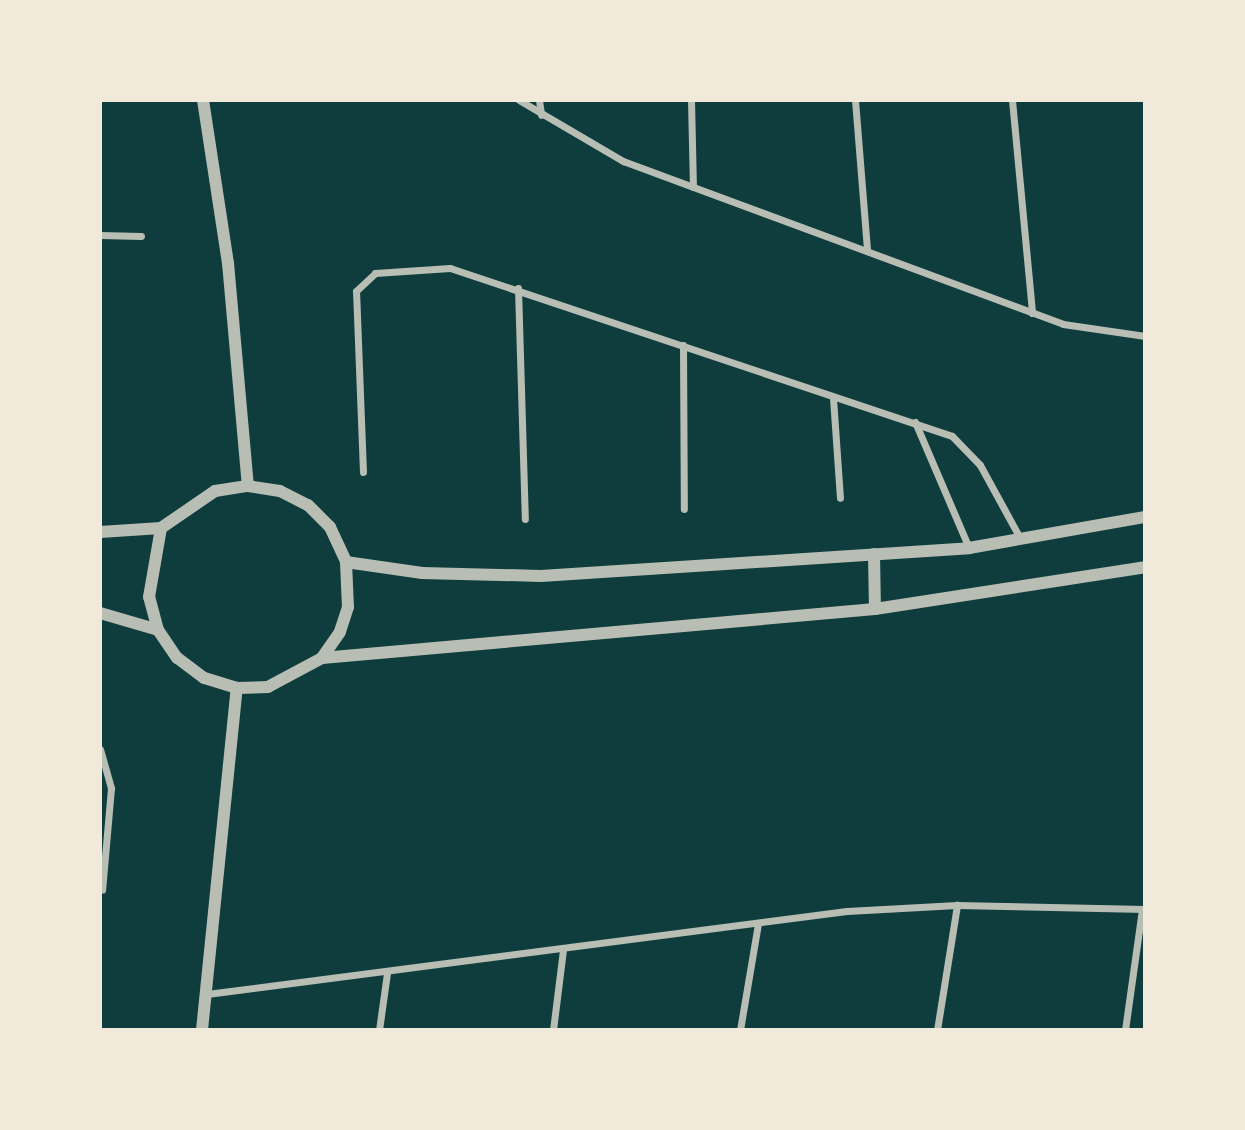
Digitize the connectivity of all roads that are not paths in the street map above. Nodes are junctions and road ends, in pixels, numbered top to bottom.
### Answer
1 (203, 100) edge
2 (519, 100) edge
3 (540, 100) edge
4 (691, 100) edge
5 (855, 100) edge
6 (1012, 100) edge
7 (541, 115) junction
8 (693, 187) junction
9 (100, 235) edge
10 (141, 236) dead end
11 (867, 249) junction
12 (518, 288) junction
13 (1031, 313) junction
14 (1145, 336) edge
15 (683, 345) junction
16 (833, 398) junction
17 (915, 422) junction
18 (363, 472) dead end
19 (248, 486) junction
20 (840, 498) dead end
21 (684, 509) dead end
22 (1145, 517) edge
23 (524, 519) dead end
24 (161, 528) junction
25 (100, 532) edge
26 (1021, 540) junction
27 (969, 548) junction
28 (874, 554) junction
29 (346, 562) junction
30 (1145, 567) edge
31 (875, 609) junction
32 (100, 613) edge
33 (158, 630) junction
34 (322, 658) junction
35 (237, 688) junction
36 (100, 748) edge
37 (102, 890) dead end
38 (957, 905) junction
39 (1144, 909) edge
40 (758, 923) junction
41 (563, 950) junction
42 (387, 973) junction
43 (207, 994) junction
44 (202, 1030) edge
45 (379, 1030) edge
46 (553, 1030) edge
47 (740, 1030) edge
48 (937, 1030) edge
49 (1125, 1030) edge

1 - 19 street
2 - 7 street
3 - 7 street
4 - 8 street
5 - 11 street
6 - 13 street
7 - 8 street
8 - 11 street
9 - 10 street
11 - 13 street
12 - 15 street
12 - 18 street
12 - 23 street
13 - 14 street
15 - 16 street
15 - 21 street
16 - 17 street
16 - 20 street
17 - 26 street
17 - 27 street
19 - 24 street
19 - 29 street
22 - 26 street
24 - 25 street
24 - 33 street
26 - 27 street
27 - 28 street
28 - 29 street
28 - 31 street
29 - 34 street
30 - 31 street
31 - 34 street
32 - 33 street
33 - 35 street
34 - 35 street
35 - 43 street
36 - 37 street
38 - 39 street
38 - 40 street
38 - 48 street
39 - 49 street
40 - 41 street
40 - 47 street
41 - 42 street
41 - 46 street
42 - 43 street
42 - 45 street
43 - 44 street

